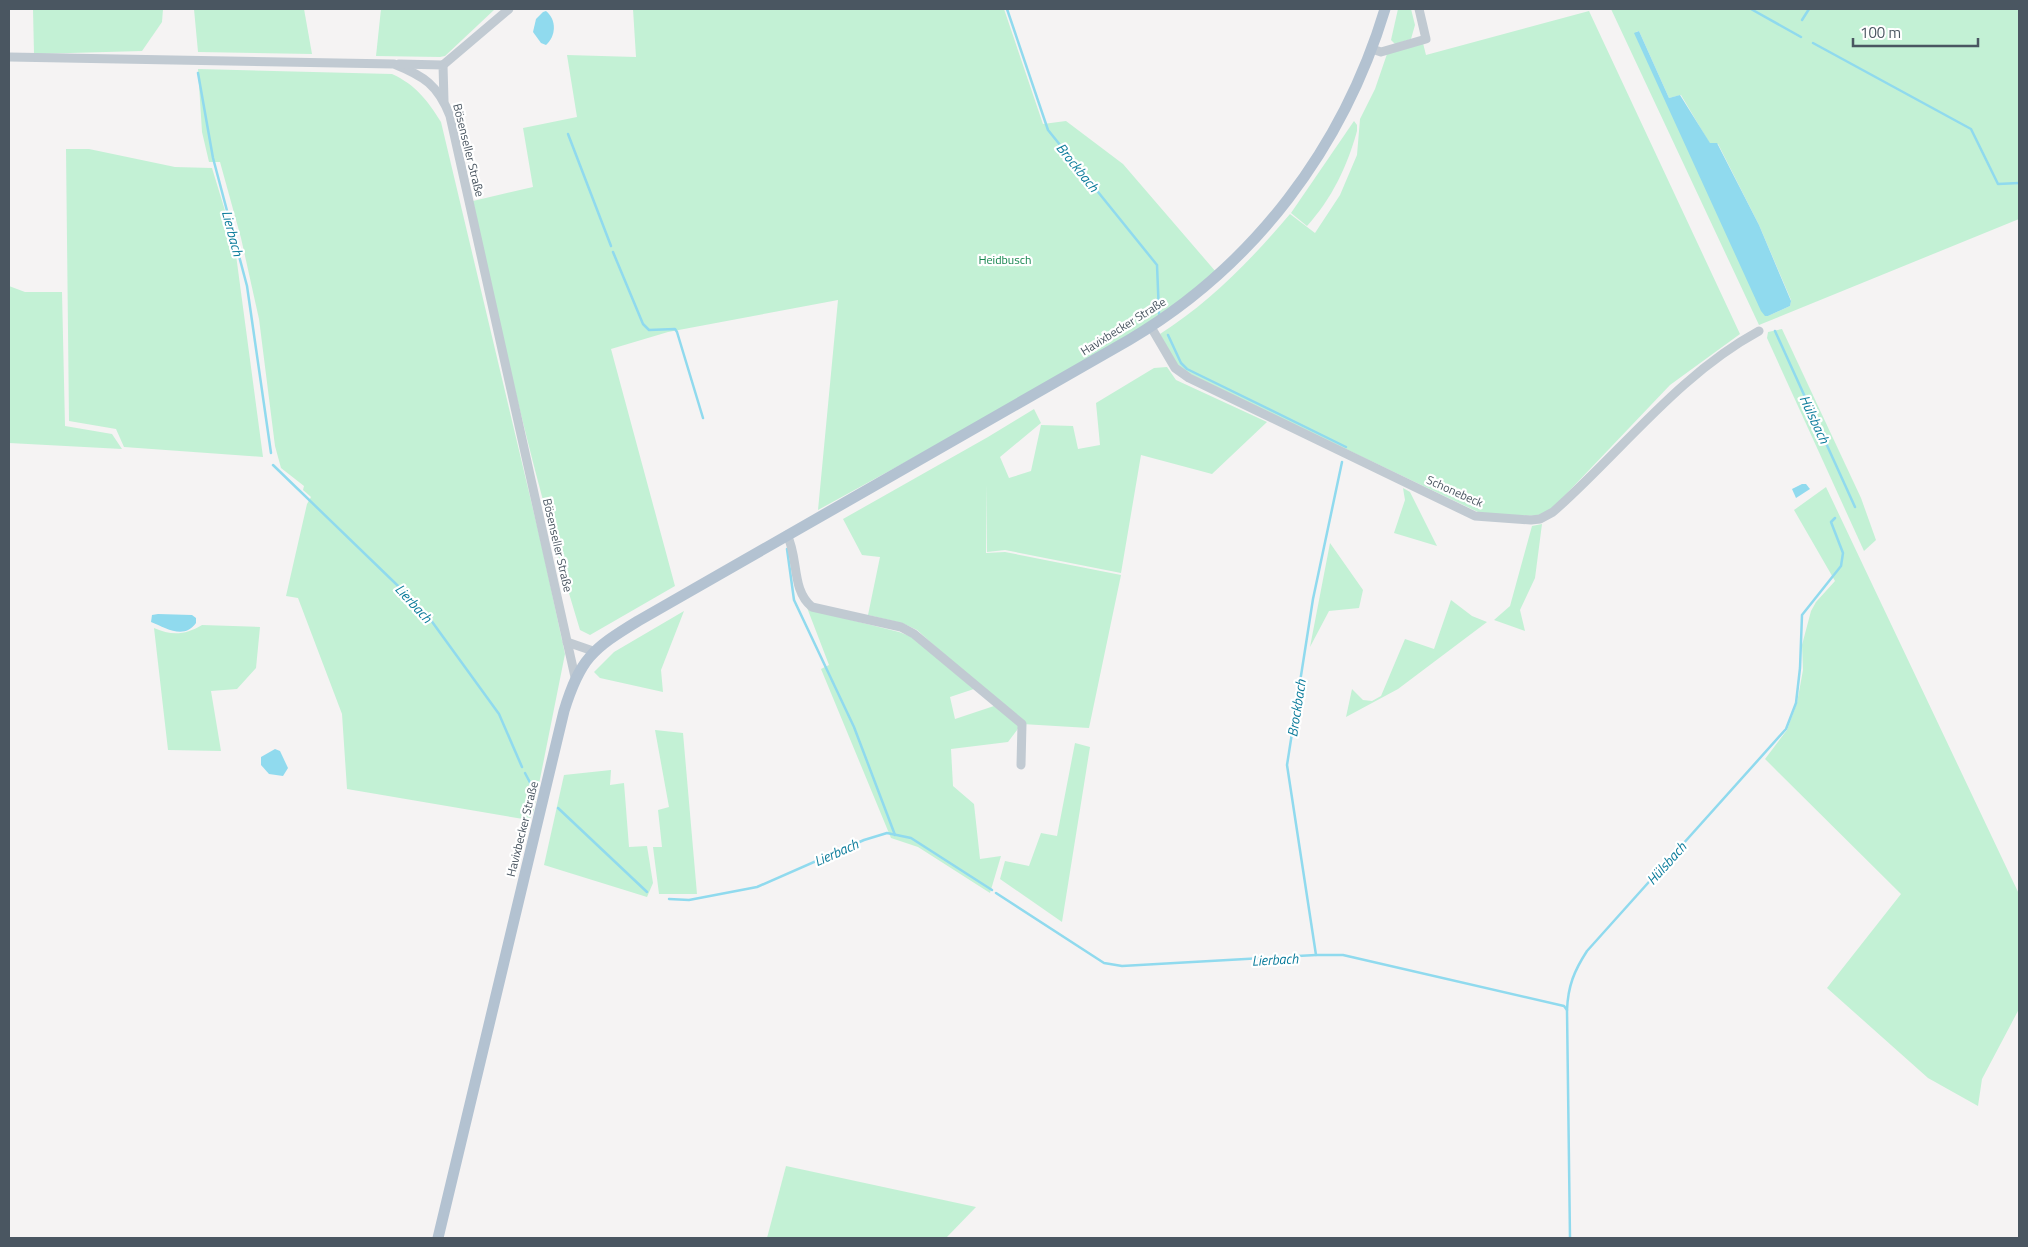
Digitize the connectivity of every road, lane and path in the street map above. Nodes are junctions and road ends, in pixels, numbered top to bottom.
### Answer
1 (508, 9) edge
2 (1385, 9) edge
3 (1420, 9) edge
4 (1372, 49) junction
5 (9, 57) edge
6 (394, 64) junction
7 (443, 66) junction
8 (444, 102) junction
9 (1151, 327) junction
10 (1759, 331) dead end
11 (787, 535) junction
12 (567, 642) junction
13 (593, 651) junction
14 (575, 677) junction
15 (1021, 765) dead end
16 (438, 1238) edge

1 - 7 street
2 - 4 main road, Havixbecker Straße
3 - 4 street
4 - 9 main road, Havixbecker Straße
5 - 6 street, Bösenseller Straße
6 - 7 street
6 - 8 street, Bösenseller Straße
7 - 8 street
8 - 12 street, Bösenseller Straße
9 - 10 street, Schonebeck
9 - 11 main road, Havixbecker Straße
11 - 13 main road, Havixbecker Straße
11 - 15 street
12 - 13 street
12 - 14 street, Bösenseller Straße
13 - 14 main road, Havixbecker Straße
14 - 16 main road, Havixbecker Straße

